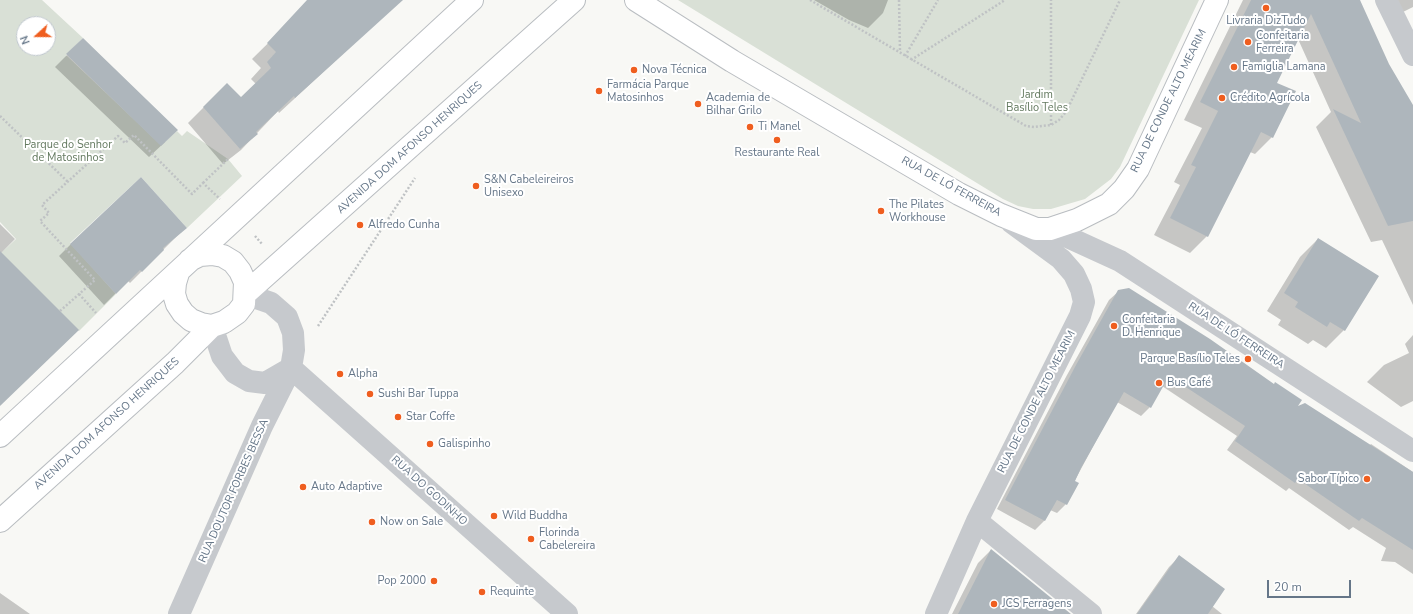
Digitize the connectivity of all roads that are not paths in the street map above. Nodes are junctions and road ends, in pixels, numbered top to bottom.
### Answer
1 (472, 0) edge
2 (574, 0) edge
3 (636, 0) edge
4 (1218, 0) edge
5 (1386, 0) edge
6 (1410, 43) edge
7 (1001, 216) junction
8 (1050, 229) junction
9 (184, 266) junction
10 (245, 294) junction
11 (212, 326) junction
12 (291, 368) junction
13 (0, 436) edge
14 (1413, 451) edge
15 (0, 521) edge
16 (977, 521) junction
17 (179, 614) edge
18 (567, 614) edge
19 (936, 614) edge
20 (1091, 614) edge

1 - 9 main road
2 - 10 main road, AVENIDA DOM AFONSO HENRIQUES
3 - 7 main road, RUA DE LÓ FERREIRA
4 - 8 main road, RUA DE CONDE ALTO MEARIM
5 - 6 street
7 - 8 main road, RUA DE LÓ FERREIRA
7 - 16 street, RUA DE CONDE ALTO MEARIM
8 - 14 street, RUA DE LÓ FERREIRA
9 - 10 main road
9 - 11 main road
9 - 13 main road
10 - 11 main road, AVENIDA DOM AFONSO HENRIQUES
10 - 12 street
11 - 12 street
11 - 15 main road, AVENIDA DOM AFONSO HENRIQUES
12 - 17 street, RUA DOUTOR FORBES BESSA
12 - 18 street, RUA DO GODINHO
16 - 19 street, RUA DE CONDE ALTO MEARIM
16 - 20 street

